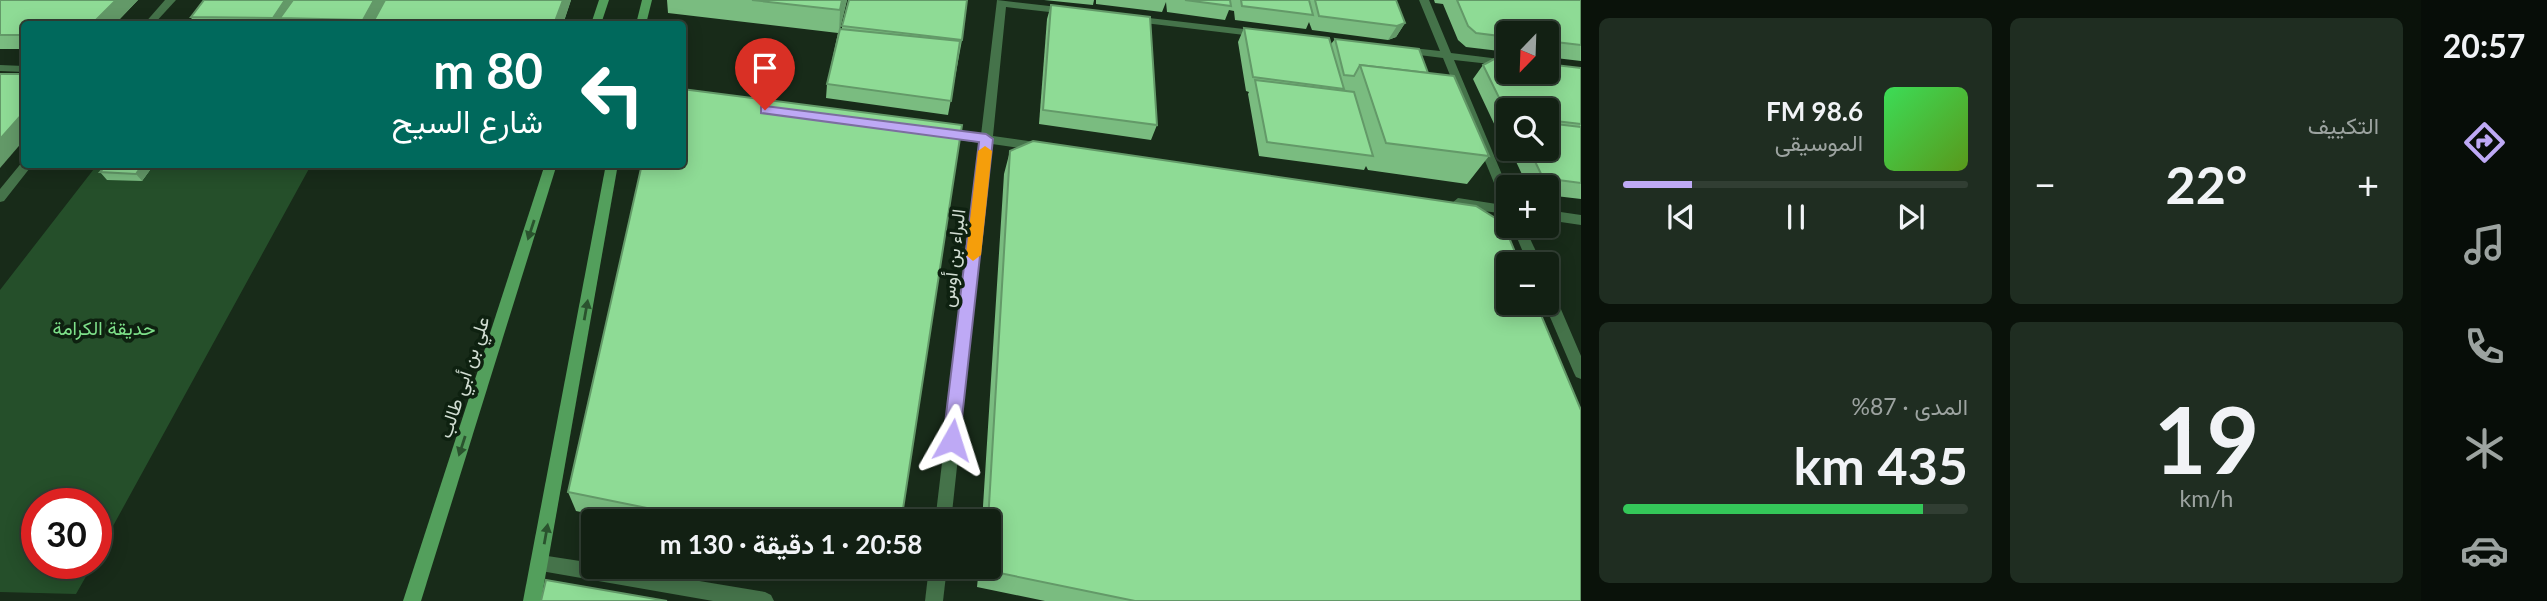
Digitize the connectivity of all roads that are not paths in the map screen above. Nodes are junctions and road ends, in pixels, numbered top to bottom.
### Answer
1 (171, 0) edge
2 (604, 0) edge
3 (647, 0) edge
4 (1424, 0) edge
5 (1002, 2) edge
6 (1083, 13) edge
7 (1123, 18) edge
8 (152, 21) edge
9 (597, 21) edge
10 (642, 21) edge
11 (1272, 35) edge
12 (1393, 49) edge
13 (1447, 55) junction
14 (1496, 61) edge
15 (0, 68) edge
16 (21, 69) edge
17 (931, 132) edge
18 (986, 139) junction
19 (1055, 148) edge
20 (24, 168) edge
21 (550, 168) edge
22 (611, 168) edge
23 (1496, 175) edge
24 (0, 198) edge
25 (1440, 201) edge
26 (1496, 208) edge
27 (1559, 217) edge
28 (1581, 220) edge
29 (1556, 315) edge
30 (1581, 373) edge
31 (944, 509) edge
32 (541, 563) junction
33 (936, 579) edge
34 (412, 601) edge
35 (533, 601) edge
36 (765, 601) edge
37 (934, 601) edge

1 - 8 street
2 - 9 main road
3 - 10 main road
4 - 13 street
5 - 6 street
5 - 18 street, البراء بن أوس
7 - 11 street
12 - 13 street
13 - 14 street
13 - 23 street
15 - 16 street
17 - 18 street
18 - 19 street
18 - 31 street, البراء بن أوس
20 - 24 street
21 -> 34 main road, علي بن أبي طالب
32 -> 22 main road
25 - 26 street
27 - 28 street
29 - 30 street
32 - 35 main road
32 - 36 street
33 - 37 street

